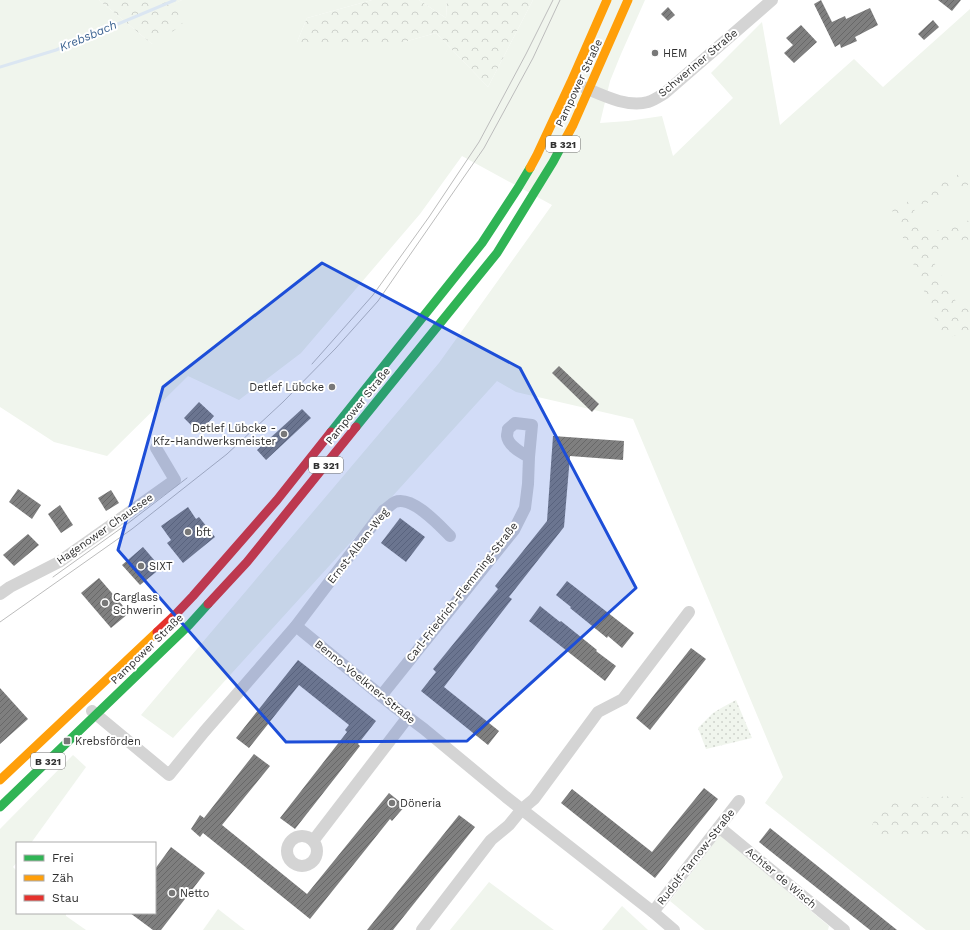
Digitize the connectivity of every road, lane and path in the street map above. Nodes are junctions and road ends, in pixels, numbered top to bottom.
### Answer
1 (607, 0) edge
2 (628, 0) edge
3 (772, 0) edge
4 (571, 82) junction
5 (590, 90) junction
6 (156, 448) dead end
7 (529, 457) dead end
8 (450, 536) dead end
9 (0, 594) edge
10 (689, 612) dead end
11 (296, 626) junction
12 (381, 696) junction
13 (83, 703) junction
14 (96, 714) junction
15 (408, 717) junction
16 (0, 780) edge
17 (739, 802) dead end
18 (0, 807) edge
19 (522, 809) junction
20 (719, 826) junction
21 (313, 841) dead end
22 (653, 912) junction
23 (422, 930) edge
24 (674, 930) edge
25 (844, 930) edge

1 - 4 main road, Pampower Straße / B 321
2 - 5 main road, Pampower Straße / B 321
3 - 5 street, Schweriner Straße
4 - 5 street, Schweriner Straße
4 - 13 main road, Pampower Straße / B 321
5 - 14 main road, Pampower Straße / B 321
6 - 9 street, Hagenower Chaussee
7 - 12 street, Carl-Friedrich-Flemming-Straße
8 - 11 street, Ernst-Alban-Weg
10 - 19 street
11 - 12 street, Benno-Voelkner-Straße
11 - 14 street
12 - 15 street, Benno-Voelkner-Straße
13 - 14 street
13 - 16 main road, Pampower Straße / B 321
14 - 18 main road, Pampower Straße / B 321
15 - 19 street, Benno-Voelkner-Straße
15 - 21 street
17 - 20 street, Rudolf-Tarnow-Straße
19 - 22 street, Benno-Voelkner-Straße
19 - 23 street
20 - 22 street, Rudolf-Tarnow-Straße
20 - 25 street, Achter de Wisch
22 - 24 street, Benno-Voelkner-Straße

